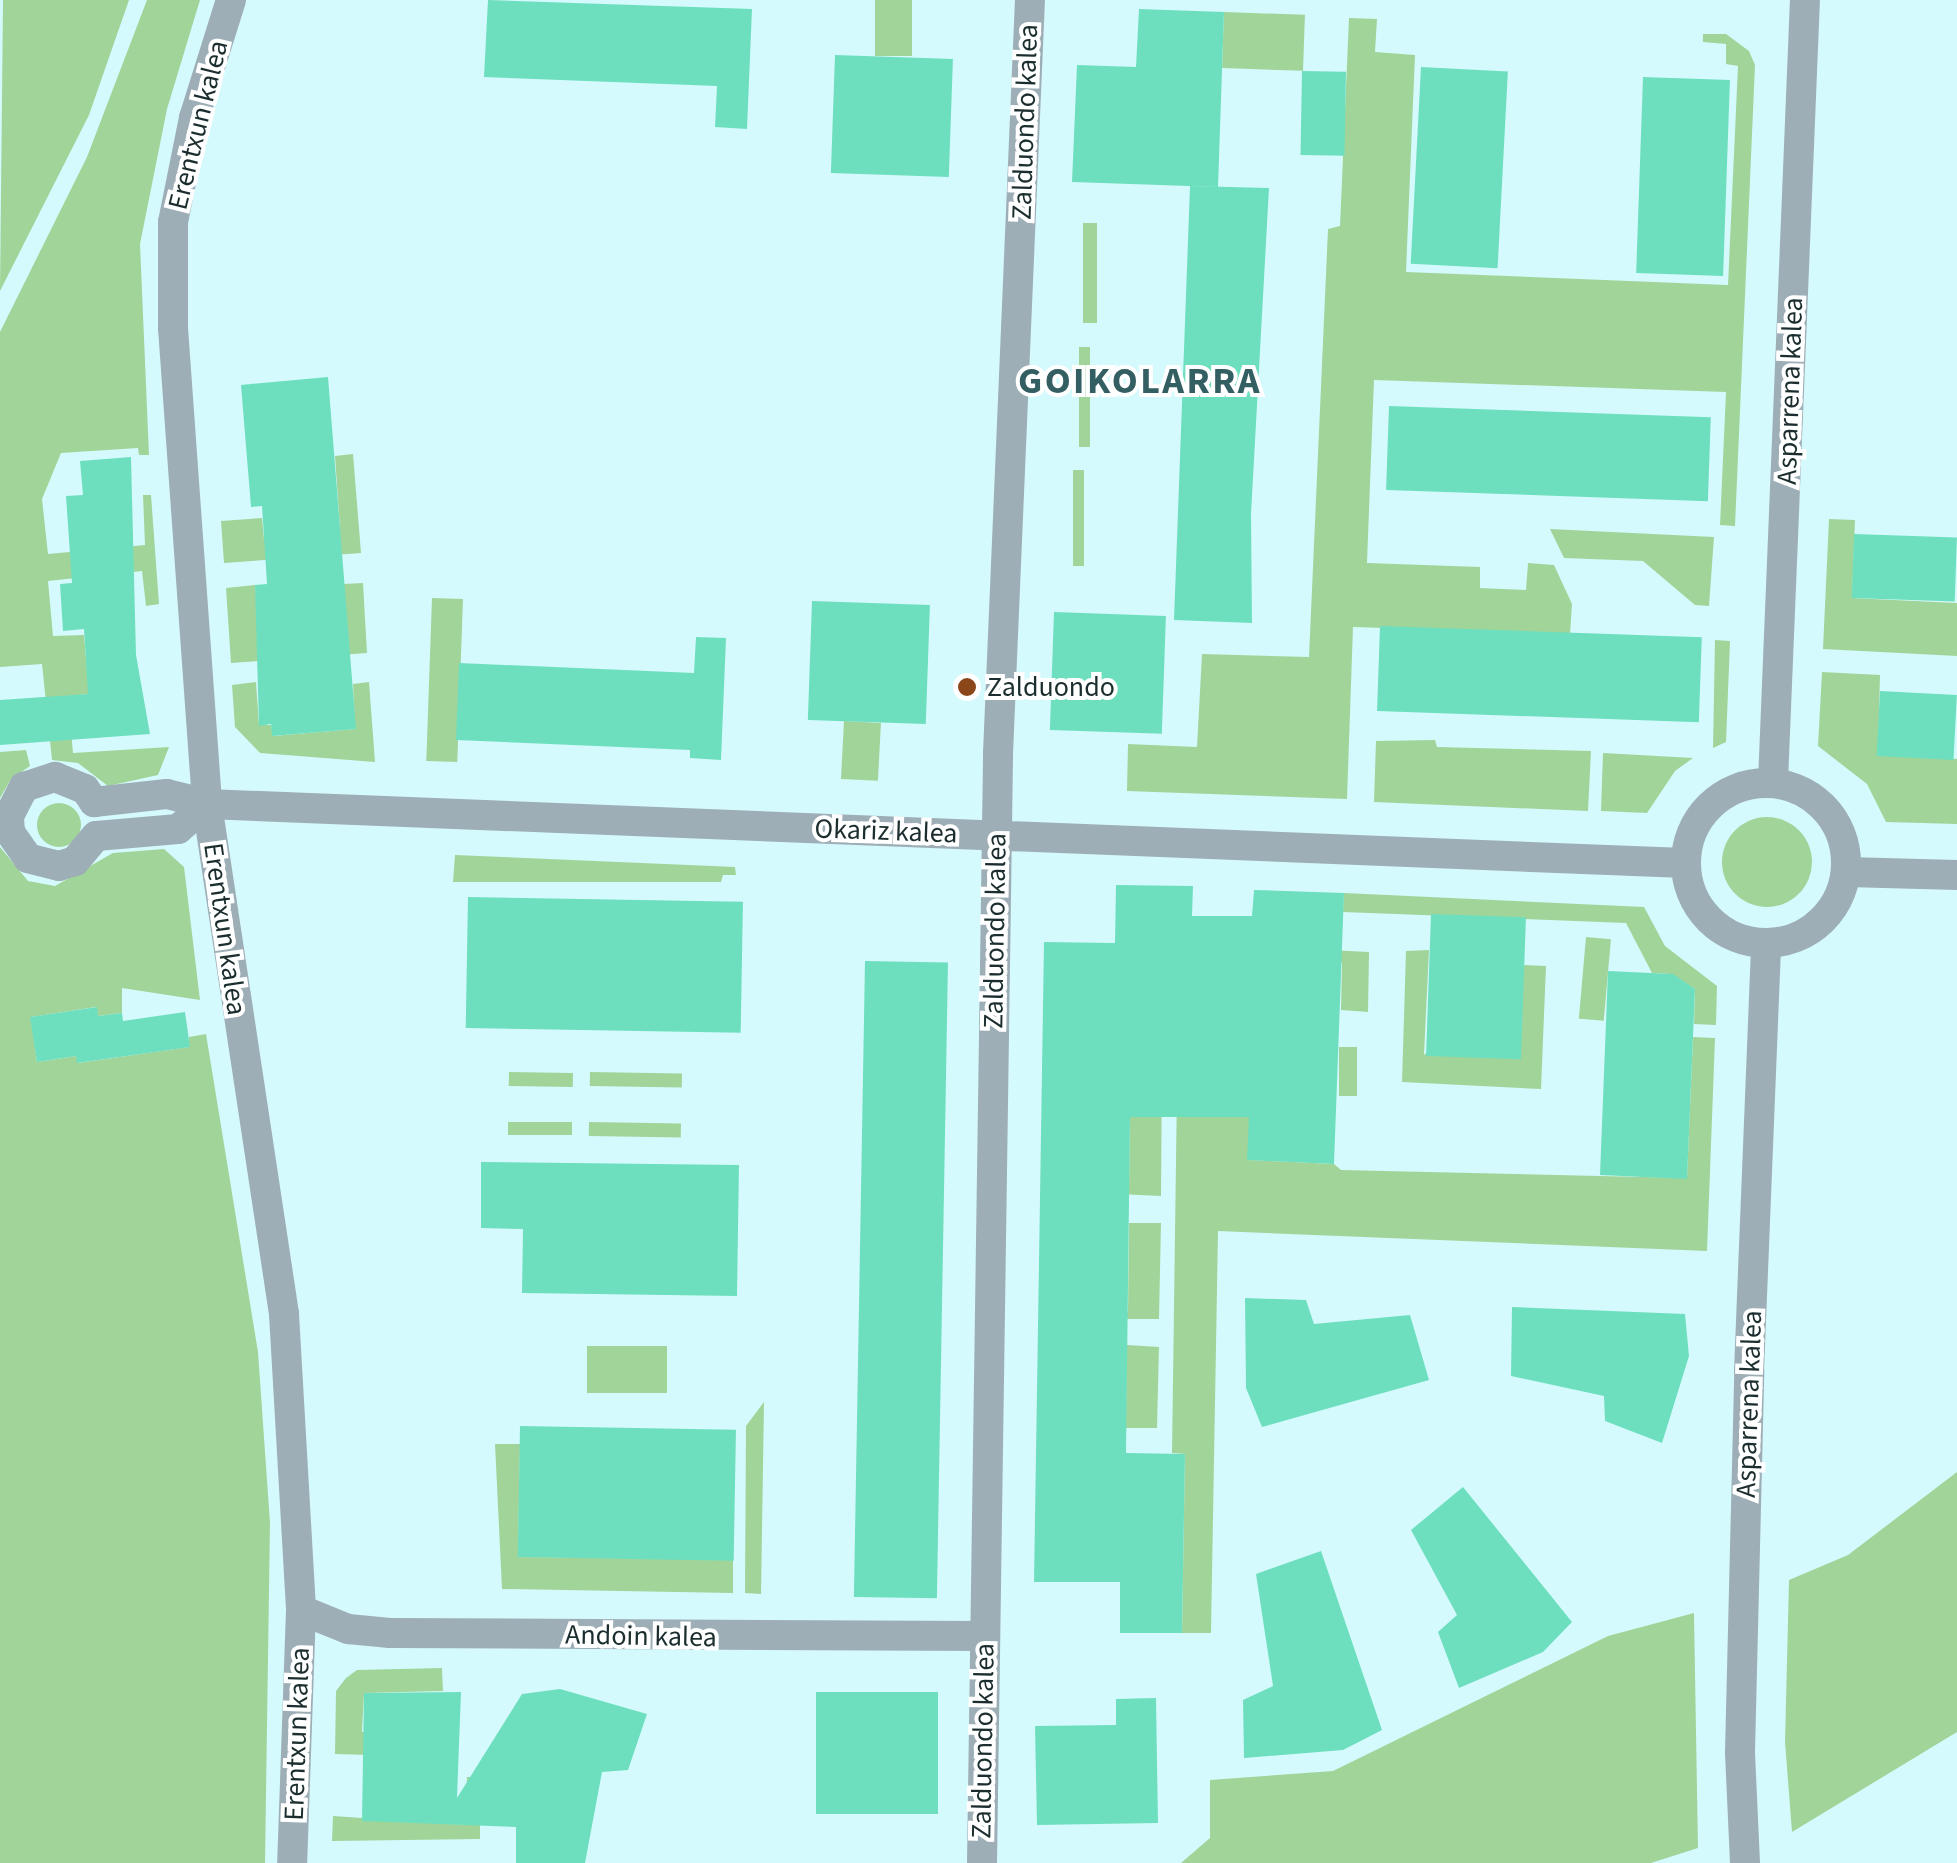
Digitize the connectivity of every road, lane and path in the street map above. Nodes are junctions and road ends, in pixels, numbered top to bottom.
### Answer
1 (230, 0) edge
2 (1030, 0) edge
3 (1805, 0) edge
4 (1774, 782) junction
5 (207, 804) junction
6 (996, 834) junction
7 (1685, 863) junction
8 (1847, 872) junction
9 (1957, 875) edge
10 (1766, 944) junction
11 (301, 1610) junction
12 (984, 1636) junction
13 (292, 1863) edge
14 (982, 1863) edge
15 (1745, 1863) edge

1 - 5 street, Erentxun kalea
2 - 6 street, Zalduondo kalea
3 - 4 street, Asparrena kalea
4 - 7 street
4 - 8 street
5 - 5 street, Okariz kalea
5 - 6 street, Okariz kalea
5 - 11 street, Erentxun kalea
6 - 7 street, Okariz kalea
6 - 12 street, Zalduondo kalea
7 - 10 street
8 - 9 street
8 - 10 street
10 - 15 street, Asparrena kalea
11 - 12 street, Andoin kalea
11 - 13 street, Erentxun kalea
12 - 14 street, Zalduondo kalea

